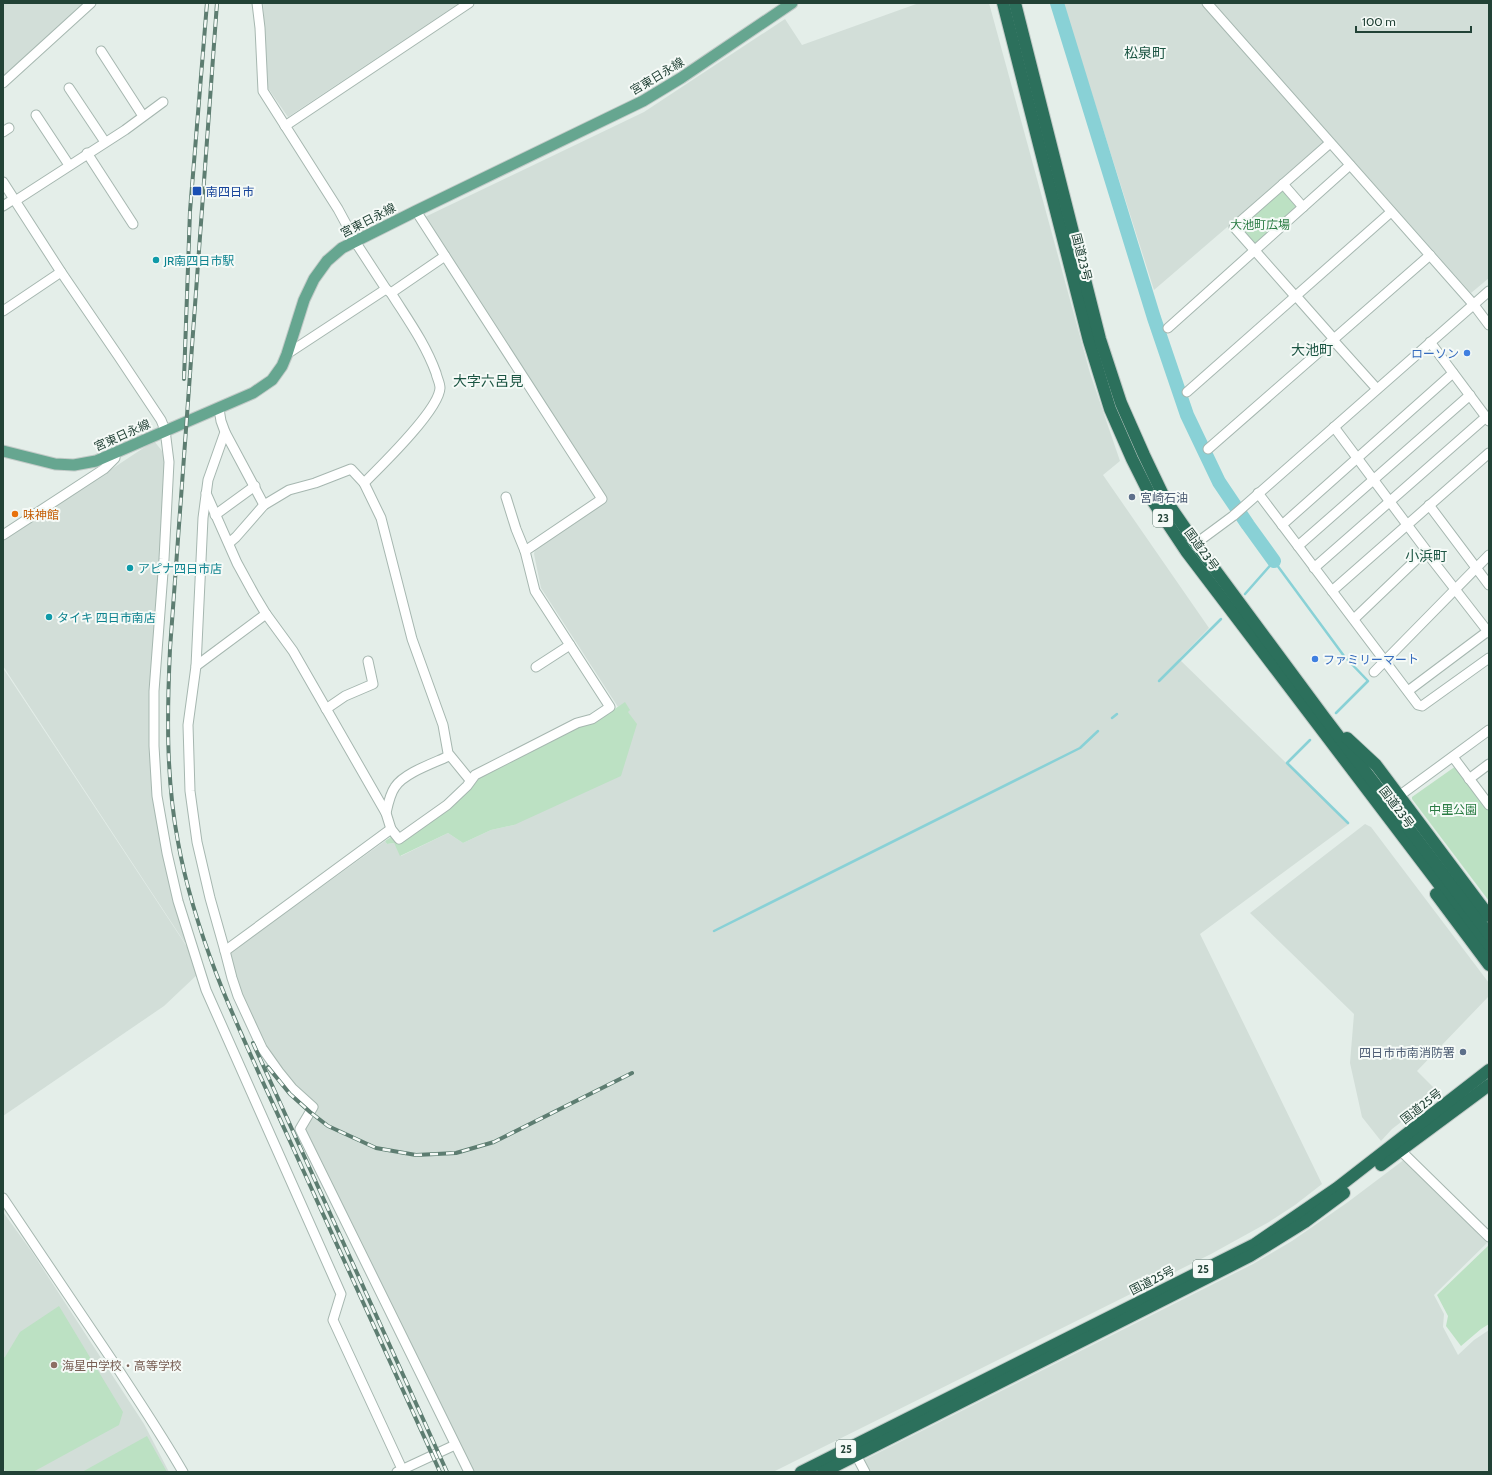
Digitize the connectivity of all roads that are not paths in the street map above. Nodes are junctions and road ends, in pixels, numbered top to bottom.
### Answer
1 (91, 3) edge
2 (257, 3) edge
3 (469, 3) edge
4 (792, 3) edge
5 (1002, 3) edge
6 (1015, 3) edge
7 (1208, 3) edge
8 (101, 51) dead end
9 (3, 83) edge
10 (69, 88) dead end
11 (163, 102) dead end
12 (36, 115) dead end
13 (143, 116) junction
14 (285, 126) junction
15 (105, 142) junction
16 (1330, 142) junction
17 (87, 154) junction
18 (69, 165) junction
19 (1350, 166) junction
20 (3, 182) edge
21 (1283, 184) junction
22 (15, 200) junction
23 (3, 206) edge
24 (1303, 207) junction
25 (416, 211) junction
26 (1391, 212) junction
27 (133, 224) dead end
28 (356, 240) junction
29 (1254, 251) junction
30 (1430, 255) junction
31 (445, 256) junction
32 (61, 272) junction
33 (388, 291) junction
34 (1489, 292) edge
35 (1296, 296) junction
36 (1474, 305) junction
37 (3, 311) edge
38 (1489, 325) edge
39 (1168, 328) dead end
40 (1334, 340) junction
41 (1430, 342) junction
42 (288, 354) junction
43 (1453, 373) junction
44 (1377, 389) junction
45 (1187, 392) dead end
46 (1470, 395) junction
47 (219, 409) junction
48 (1488, 419) edge
49 (1334, 427) junction
50 (165, 430) junction
51 (225, 432) junction
52 (1208, 449) dead end
53 (3, 451) edge
54 (1489, 453) edge
55 (115, 454) junction
56 (1357, 457) junction
57 (1374, 479) junction
58 (364, 483) junction
59 (254, 486) junction
60 (206, 493) junction
61 (1258, 493) junction
62 (506, 497) dead end
63 (1390, 501) junction
64 (264, 506) junction
65 (1429, 506) junction
66 (215, 515) junction
67 (1282, 524) junction
68 (1408, 525) junction
69 (3, 535) edge
70 (228, 543) junction
71 (1298, 546) junction
72 (1191, 548) junction
73 (525, 551) junction
74 (1428, 552) junction
75 (1489, 555) edge
76 (1314, 568) junction
77 (1476, 568) junction
78 (1489, 583) edge
79 (1456, 589) junction
80 (1332, 591) junction
81 (266, 614) junction
82 (1354, 619) junction
83 (1489, 632) edge
84 (570, 645) junction
85 (1489, 658) edge
86 (368, 661) dead end
87 (1385, 661) junction
88 (196, 666) junction
89 (536, 667) dead end
90 (1374, 672) dead end
91 (1408, 691) junction
92 (326, 708) junction
93 (1320, 720) junction
94 (1489, 730) edge
95 (449, 756) junction
96 (1453, 757) junction
97 (1489, 764) edge
98 (1469, 779) junction
99 (470, 780) junction
100 (1399, 796) junction
101 (1489, 805) edge
102 (386, 813) junction
103 (391, 829) junction
104 (1489, 916) edge
105 (1489, 934) edge
106 (225, 950) junction
107 (1489, 950) edge
108 (1489, 965) edge
109 (1489, 1070) edge
110 (1489, 1085) edge
111 (1400, 1150) junction
112 (3, 1198) edge
113 (1489, 1237) edge
114 (455, 1444) junction
115 (856, 1455) junction
116 (399, 1471) edge
117 (183, 1472) edge
118 (469, 1472) edge
119 (801, 1472) edge
120 (823, 1472) edge
121 (865, 1472) edge

1 - 9 street
2 - 14 street
3 - 14 street
4 - 25 main road, 宮東日永線
5 - 72 highway, 国道23号 / 23
6 - 72 highway, 国道23号 / 23
7 - 16 street
8 - 13 street
10 - 15 street
11 - 13 street
12 - 18 street
13 - 15 street
14 - 28 street
15 - 17 street
16 - 19 street
16 - 21 street
17 - 18 street
17 - 27 street
18 - 22 street
19 - 24 street
19 - 26 street
20 - 22 street
21 - 24 street
21 - 29 street
22 - 23 street
22 - 32 street
24 - 29 street
25 - 28 main road, 宮東日永線
25 - 31 street
26 - 30 street
26 - 35 street
28 - 33 street
28 - 42 main road, 宮東日永線
29 - 35 street
29 - 39 street
30 - 36 street
30 - 40 street
31 - 33 street
31 - 73 street
32 - 37 street
32 - 50 street
33 - 42 street
33 - 58 street
34 - 36 street
35 - 40 street
35 - 45 street
36 - 38 street
36 - 41 street
40 - 44 street
40 - 52 street
41 - 43 street
41 - 44 street
42 - 47 main road, 宮東日永線
43 - 46 street
43 - 56 street
44 - 49 street
46 - 48 street
46 - 57 street
47 - 50 main road, 宮東日永線
47 - 51 street
48 - 63 street
49 - 56 street
49 - 61 street
50 - 55 main road, 宮東日永線
50 - 116 street
51 - 59 street
51 - 60 street
53 - 55 main road, 宮東日永線
54 - 65 street
55 - 69 street
56 - 57 street
56 - 67 street
57 - 63 street
57 - 71 street
58 - 64 street
58 - 95 street
59 - 64 street
59 - 66 street
60 - 66 street
60 - 88 street
61 - 67 street
61 - 72 street
62 - 73 street
63 - 68 street
63 - 76 street
64 - 70 street
65 - 68 street
65 - 77 street
66 - 70 street
67 - 71 street
68 - 74 street
68 - 80 street
70 - 81 street
71 - 76 street
72 - 93 highway, 国道23号 / 23
73 - 84 street
74 - 79 street
74 - 82 street
75 - 77 street
76 - 80 street
77 - 78 street
77 - 79 street
79 - 83 street
79 - 87 street
80 - 82 street
81 - 88 street
81 - 92 street
82 - 87 street
83 - 91 street
84 - 89 street
84 - 99 street
85 - 91 street
86 - 92 street
87 - 90 street
87 - 91 street
88 - 106 street
92 - 102 street
93 - 100 highway
93 - 105 highway, 国道23号 / 23
93 - 107 highway, 国道23号 / 23
93 - 108 highway
94 - 96 street
95 - 99 street
95 - 102 street
96 - 98 street
96 - 100 street
97 - 98 street
98 - 101 street
99 - 103 street
100 - 104 highway
102 - 103 street
103 - 106 street
106 - 114 street
109 - 119 highway, 国道25号 / 25
110 - 111 highway, 国道25号 / 25
111 - 113 street
111 - 115 highway, 国道25号 / 25
112 - 117 street
114 - 116 street
114 - 118 street
115 - 120 highway, 国道25号 / 25
115 - 121 street

